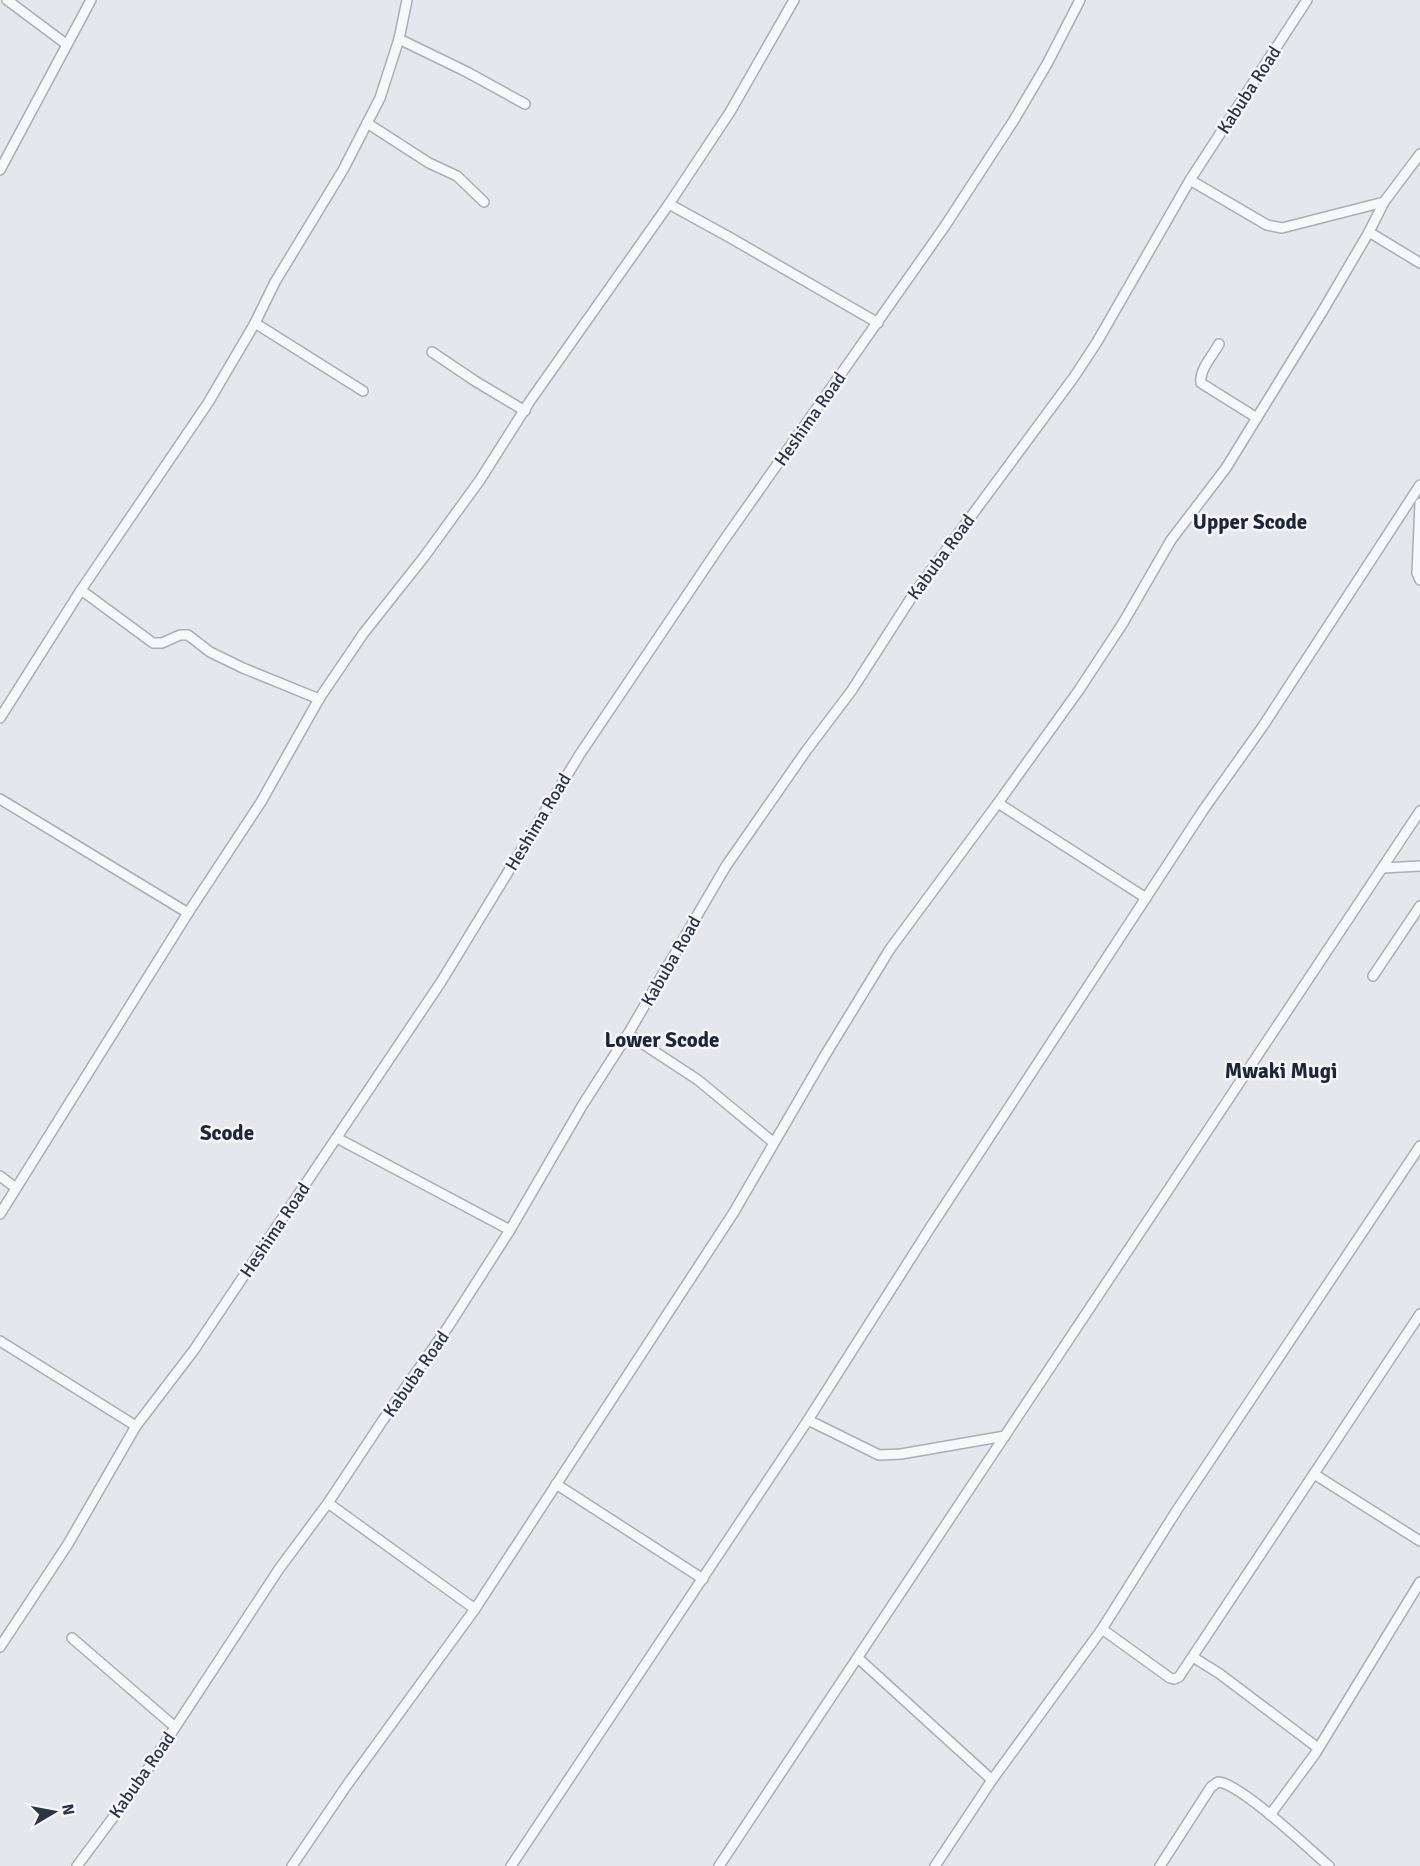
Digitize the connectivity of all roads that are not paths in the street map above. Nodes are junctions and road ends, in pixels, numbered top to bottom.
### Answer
1 (7, 0) edge
2 (91, 0) edge
3 (407, 0) edge
4 (794, 0) edge
5 (1080, 0) edge
6 (1307, 0) edge
7 (399, 39) junction
8 (66, 44) junction
9 (525, 104) dead end
10 (367, 123) junction
11 (1420, 154) edge
12 (0, 170) edge
13 (1190, 180) junction
14 (484, 202) dead end
15 (1384, 202) junction
16 (669, 204) junction
17 (1369, 232) junction
18 (1420, 263) edge
19 (255, 323) junction
20 (878, 323) junction
21 (1219, 344) dead end
22 (432, 352) dead end
23 (363, 391) dead end
24 (525, 411) junction
25 (1257, 418) junction
26 (1420, 485) edge
27 (1420, 503) edge
28 (1420, 580) edge
29 (81, 590) junction
30 (319, 699) junction
31 (0, 718) edge
32 (0, 799) edge
33 (998, 803) junction
34 (1420, 812) edge
35 (1420, 866) edge
36 (1383, 868) junction
37 (1146, 898) junction
38 (1420, 906) edge
39 (188, 913) junction
40 (1373, 976) dead end
41 (628, 1034) junction
42 (337, 1138) junction
43 (774, 1143) junction
44 (1420, 1146) edge
45 (0, 1176) edge
46 (16, 1188) junction
47 (0, 1214) edge
48 (510, 1230) junction
49 (1420, 1314) edge
50 (0, 1341) edge
51 (808, 1420) junction
52 (136, 1426) junction
53 (1005, 1436) junction
54 (1314, 1474) junction
55 (556, 1484) junction
56 (328, 1503) junction
57 (1420, 1541) edge
58 (703, 1579) junction
59 (1420, 1582) edge
60 (475, 1609) junction
61 (1102, 1629) junction
62 (72, 1638) dead end
63 (0, 1647) edge
64 (1193, 1657) junction
65 (858, 1658) junction
66 (175, 1727) junction
67 (1318, 1748) junction
68 (992, 1780) junction
69 (1270, 1815) junction
70 (77, 1866) edge
71 (292, 1866) edge
72 (511, 1866) edge
73 (719, 1866) edge
74 (935, 1866) edge
75 (1160, 1866) edge
76 (1329, 1866) edge

1 - 8 street
2 - 8 street
3 - 7 street
4 - 16 street
5 - 20 street, Heshima Road
6 - 13 street, Kabuba Road
7 - 9 street
7 - 10 street
8 - 12 street
10 - 14 street
10 - 19 street
11 - 15 street
13 - 15 street
13 - 41 street, Kabuba Road
15 - 17 street
16 - 20 street
16 - 24 street
17 - 18 street
17 - 25 street
19 - 23 street
19 - 29 street
20 - 42 street, Heshima Road
21 - 25 street
22 - 24 street
24 - 30 street
25 - 33 street
26 - 37 street
27 - 28 street
29 - 30 street
29 - 31 street
30 - 39 street
32 - 39 street
33 - 37 street
33 - 43 street
34 - 36 street
35 - 36 street
36 - 53 street
37 - 51 street
38 - 40 street
39 - 46 street
41 - 43 street
41 - 48 street, Kabuba Road
42 - 48 street
42 - 52 street, Heshima Road
43 - 55 street
44 - 61 street
45 - 46 street
46 - 47 street
48 - 56 street, Kabuba Road
49 - 54 street
50 - 52 street
51 - 53 street
51 - 58 street
52 - 63 street, Heshima Road
53 - 65 street
54 - 57 street
54 - 64 street
55 - 58 street
55 - 60 street
56 - 60 street
56 - 66 street, Kabuba Road
58 - 72 street
59 - 67 street
60 - 71 street
61 - 64 street
61 - 68 street
62 - 66 street
64 - 67 street
65 - 68 street
65 - 73 street
66 - 70 street, Kabuba Road
67 - 69 street
68 - 74 street
69 - 75 street
69 - 76 street

